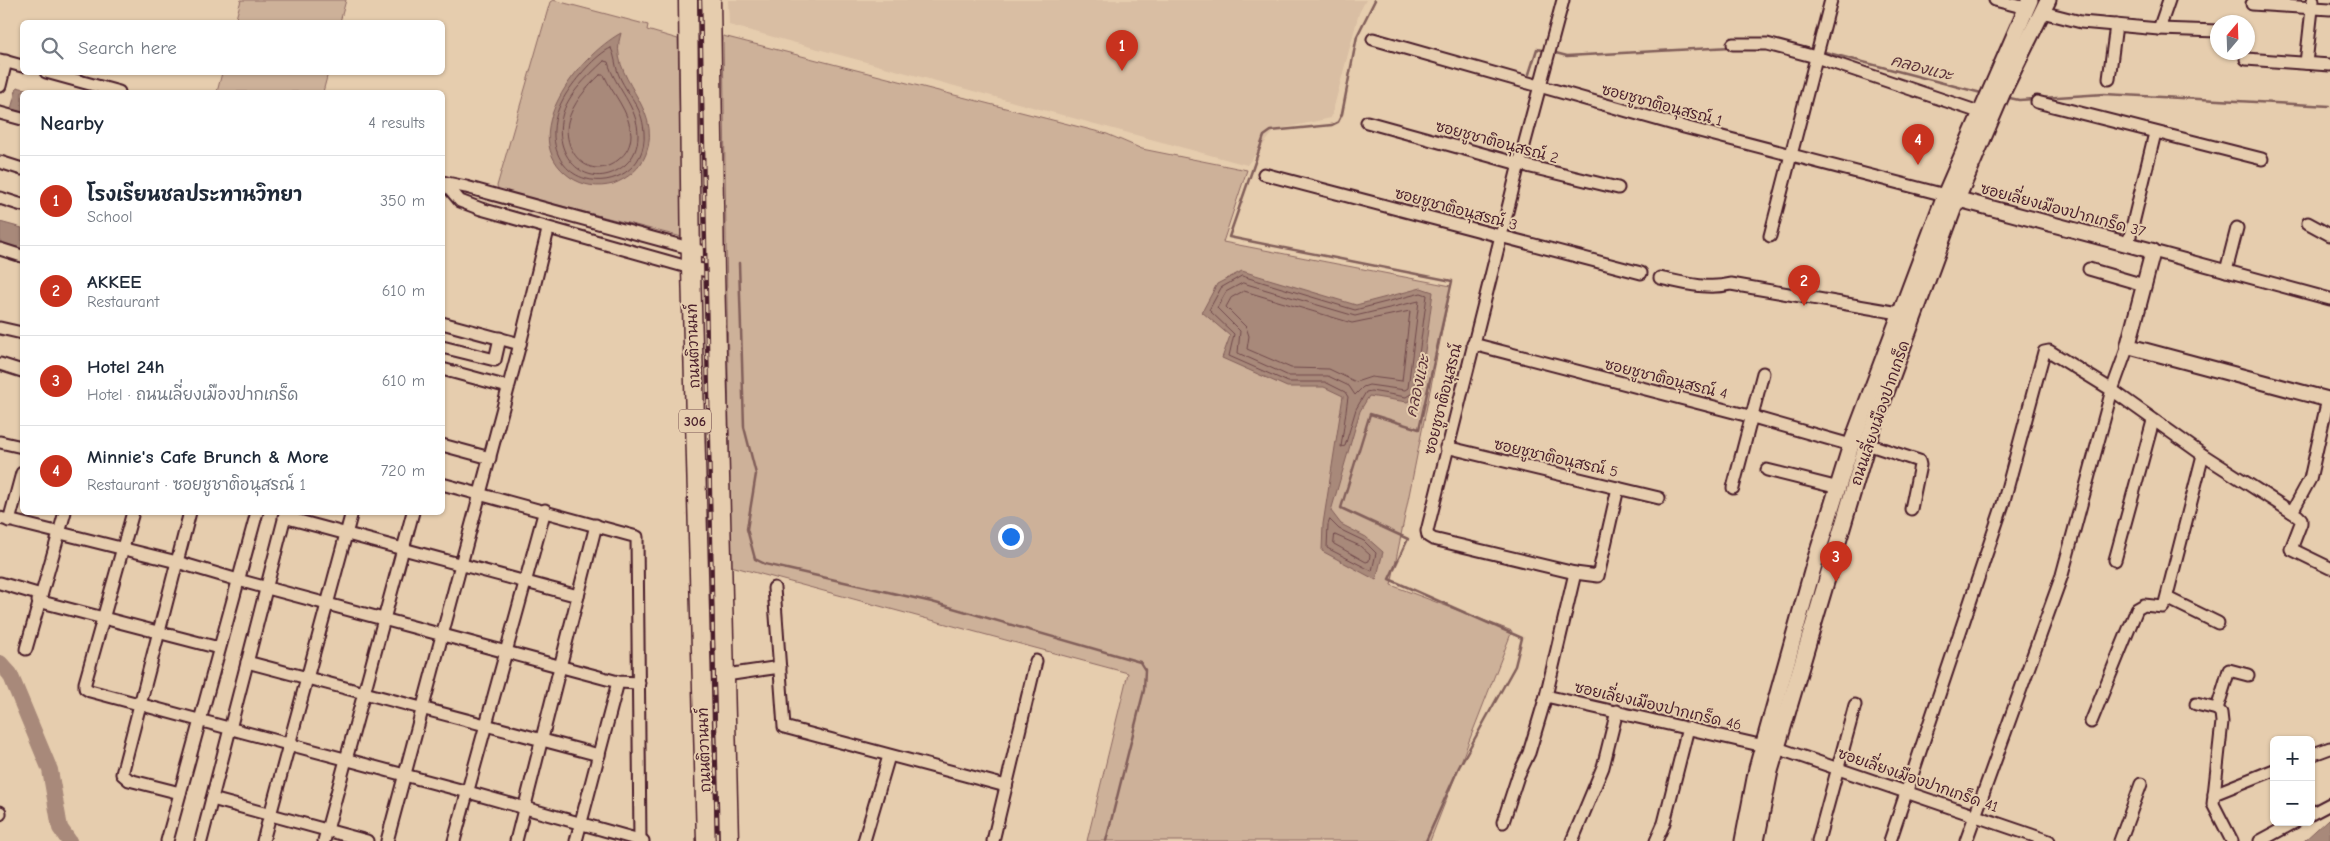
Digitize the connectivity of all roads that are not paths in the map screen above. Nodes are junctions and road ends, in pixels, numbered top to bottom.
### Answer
1 (688, 0) edge
2 (711, 0) edge
3 (1563, 0) edge
4 (1831, 0) edge
5 (1995, 0) edge
6 (2169, 0) edge
7 (2029, 4) edge
8 (2252, 4) dead end
9 (2312, 4) edge
10 (2045, 6) edge
11 (2330, 9) edge
12 (2116, 25) junction
13 (2159, 28) junction
14 (2210, 31) edge
15 (1373, 39) dead end
16 (1733, 44) dead end
17 (1816, 56) junction
18 (2255, 60) edge
19 (3, 61) edge
20 (2306, 63) junction
21 (20, 65) edge
22 (2330, 65) edge
23 (57, 75) edge
24 (2110, 79) dead end
25 (0, 86) edge
26 (1540, 87) junction
27 (1998, 87) junction
28 (112, 90) edge
29 (2037, 102) dead end
30 (0, 113) edge
31 (1986, 113) junction
32 (20, 118) edge
33 (1367, 122) dead end
34 (2155, 133) junction
35 (1790, 154) junction
36 (2262, 159) dead end
37 (0, 162) edge
38 (1519, 164) junction
39 (20, 168) edge
40 (1264, 174) dead end
41 (445, 183) edge
42 (445, 184) edge
43 (1618, 188) dead end
44 (1951, 197) junction
45 (0, 198) edge
46 (20, 204) edge
47 (594, 222) junction
48 (2308, 223) dead end
49 (2237, 228) dead end
50 (548, 230) junction
51 (2330, 235) edge
52 (1500, 236) junction
53 (1770, 236) dead end
54 (590, 241) junction
55 (2128, 244) junction
56 (0, 249) edge
57 (692, 250) junction
58 (2153, 251) junction
59 (20, 255) edge
60 (715, 255) junction
61 (691, 268) junction
62 (2089, 269) dead end
63 (2226, 271) junction
64 (715, 272) junction
65 (1641, 273) dead end
66 (1660, 278) dead end
67 (2144, 284) junction
68 (2330, 299) edge
69 (1899, 313) junction
70 (445, 324) edge
71 (0, 328) edge
72 (20, 333) edge
73 (500, 338) junction
74 (520, 344) junction
75 (1473, 344) junction
76 (2128, 346) junction
77 (445, 348) edge
78 (0, 365) edge
79 (20, 370) edge
80 (445, 370) edge
81 (1763, 373) dead end
82 (508, 387) junction
83 (2112, 390) junction
84 (2329, 399) edge
85 (1753, 416) junction
86 (2153, 421) junction
87 (2325, 437) edge
88 (0, 442) edge
89 (1867, 444) junction
90 (1851, 445) junction
91 (445, 446) edge
92 (20, 447) edge
93 (1446, 447) junction
94 (2203, 455) junction
95 (490, 458) junction
96 (1767, 470) dead end
97 (20, 478) edge
98 (445, 485) edge
99 (1618, 488) junction
100 (1733, 488) dead end
101 (1839, 488) junction
102 (480, 494) junction
103 (1659, 498) dead end
104 (1912, 509) dead end
105 (545, 510) junction
106 (2292, 512) junction
107 (64, 515) edge
108 (132, 515) edge
109 (189, 515) edge
110 (256, 515) edge
111 (285, 515) edge
112 (351, 515) edge
113 (412, 515) edge
114 (4, 520) edge
115 (596, 526) junction
116 (60, 533) junction
117 (346, 533) junction
118 (123, 548) junction
119 (403, 549) junction
120 (2115, 560) dead end
121 (177, 562) junction
122 (461, 564) junction
123 (2330, 568) edge
124 (1575, 573) junction
125 (238, 580) junction
126 (526, 580) junction
127 (0, 582) edge
128 (266, 588) junction
129 (774, 588) dead end
130 (578, 596) junction
131 (40, 598) junction
132 (2167, 598) junction
133 (327, 603) junction
134 (102, 619) junction
135 (384, 619) junction
136 (2218, 623) dead end
137 (159, 634) junction
138 (442, 634) junction
139 (219, 648) junction
140 (26, 649) dead end
141 (506, 650) junction
142 (1036, 661) dead end
143 (247, 662) junction
144 (560, 666) junction
145 (780, 667) junction
146 (726, 675) junction
147 (2248, 675) dead end
148 (307, 677) junction
149 (618, 682) junction
150 (639, 683) junction
151 (364, 692) junction
152 (1546, 696) junction
153 (140, 703) junction
154 (2196, 704) dead end
155 (1855, 705) dead end
156 (423, 707) junction
157 (2217, 709) junction
158 (1617, 711) junction
159 (200, 720) junction
160 (2090, 722) dead end
161 (486, 724) junction
162 (230, 728) junction
163 (1688, 728) junction
164 (541, 740) junction
165 (289, 744) junction
166 (1770, 747) junction
167 (2330, 748) edge
168 (2315, 754) edge
169 (599, 755) junction
170 (889, 756) junction
171 (346, 760) junction
172 (1837, 768) junction
173 (2270, 772) edge
174 (405, 775) junction
175 (2141, 784) dead end
176 (1006, 786) junction
177 (468, 792) junction
178 (1907, 792) junction
179 (180, 793) junction
180 (2214, 794) junction
181 (212, 799) junction
182 (2330, 804) edge
183 (524, 809) junction
184 (2315, 812) edge
185 (270, 814) junction
186 (1975, 816) junction
187 (1503, 822) dead end
188 (581, 824) junction
189 (2288, 826) edge
190 (325, 836) edge
191 (2014, 836) edge
192 (167, 841) edge
193 (201, 841) edge
194 (262, 841) edge
195 (367, 841) edge
196 (387, 841) edge
197 (454, 841) edge
198 (516, 841) edge
199 (576, 841) edge
200 (641, 841) edge
201 (706, 841) edge
202 (729, 841) edge
203 (864, 841) edge
204 (994, 841) edge
205 (1572, 841) edge
206 (1656, 841) edge
207 (1743, 841) edge
208 (1756, 841) edge
209 (1818, 841) edge
210 (1890, 841) edge
211 (1966, 841) edge
212 (2049, 841) edge
213 (2120, 841) edge
214 (2232, 841) edge
215 (2260, 841) edge

1 - 57 main road, ถนนติวานนท์ / 306
2 - 60 main road, ถนนติวานนท์ / 306
3 - 26 street, ซอยชูชาติอนุสรณ์
4 - 17 street
5 - 7 street
6 - 13 street
7 - 27 main road, ถนนเลี่ยงเมืองปากเกร็ด
8 - 9 street
9 - 11 street
9 - 20 street
10 - 12 street
10 - 27 main road, ถนนเลี่ยงเมืองปากเกร็ด
12 - 13 street
12 - 24 street
13 - 14 street
15 - 26 street, ซอยชูชาติอนุสรณ์ 1
16 - 17 street
17 - 31 street
17 - 35 street
18 - 20 street
19 - 21 street
19 - 25 street
20 - 22 street
23 - 28 street
26 - 35 street, ซอยชูชาติอนุสรณ์ 1
26 - 38 street, ซอยชูชาติอนุสรณ์
27 - 31 main road, ถนนเลี่ยงเมืองปากเกร็ด
29 - 34 street
30 - 32 street
31 - 44 main road, ถนนเลี่ยงเมืองปากเกร็ด
33 - 38 street, ซอยชูชาติอนุสรณ์ 2
34 - 36 street
34 - 55 street
35 - 44 street, ซอยชูชาติอนุสรณ์ 1
35 - 53 street
37 - 39 street
38 - 43 street, ซอยชูชาติอนุสรณ์ 2
38 - 52 street, ซอยชูชาติอนุสรณ์
40 - 52 street, ซอยชูชาติอนุสรณ์ 3
41 - 47 street
42 - 50 street
44 - 55 street, ซอยเลี่ยงเมืองปากเกร็ด 37
44 - 69 main road, ถนนเลี่ยงเมืองปากเกร็ด
44 - 89 main road, ถนนเลี่ยงเมืองปากเกร็ด
45 - 46 street
47 - 54 street
47 - 57 street
48 - 51 street
49 - 63 street
50 - 54 street
50 - 74 street
52 - 65 street, ซอยชูชาติอนุสรณ์ 3
52 - 75 street, ซอยชูชาติอนุสรณ์
54 - 61 street
55 - 58 street, ซอยเลี่ยงเมืองปากเกร็ด 37
56 - 59 street
57 - 60 street
57 - 61 main road, ถนนติวานนท์ / 306
58 - 63 street
58 - 67 street, ซอยเลี่ยงเมืองปากเกร็ด 37
60 - 64 main road, ถนนติวานนท์ / 306
61 - 64 street
61 - 201 main road, ถนนติวานนท์ / 306
62 - 67 street
63 - 68 street
64 - 146 main road, ถนนติวานนท์ / 306
66 - 69 street
67 - 76 street, ซอยเลี่ยงเมืองปากเกร็ด 37
69 - 90 main road, ถนนเลี่ยงเมืองปากเกร็ด
70 - 73 street
71 - 72 street
73 - 74 street
73 - 77 street
74 - 82 street
75 - 85 street, ซอยชูชาติอนุสรณ์ 4
75 - 93 street, ซอยชูชาติอนุสรณ์
76 - 83 street
76 - 84 street
78 - 79 street
80 - 82 street
81 - 85 street
82 - 95 street
83 - 86 street
83 - 178 street
83 - 186 street
84 - 87 street
85 - 90 street, ซอยชูชาติอนุสรณ์ 4
85 - 100 street
86 - 94 street
86 - 120 street
87 - 106 street
88 - 92 street
89 - 104 street
89 - 166 main road, ถนนเลี่ยงเมืองปากเกร็ด
90 - 101 main road, ถนนเลี่ยงเมืองปากเกร็ด
91 - 95 street
93 - 99 street, ซอยชูชาติอนุสรณ์ 5
93 - 124 street, ซอยชูชาติอนุสรณ์
94 - 106 street
94 - 132 street
95 - 102 street
96 - 101 street
97 - 114 street
98 - 102 street
99 - 103 street, ซอยชูชาติอนุสรณ์ 5
99 - 124 street
101 - 166 main road, ถนนเลี่ยงเมืองปากเกร็ด
102 - 105 street
102 - 122 street
105 - 115 street
105 - 126 street
106 - 123 street
107 - 116 street
108 - 118 street
109 - 121 street
110 - 125 street
111 - 117 street
111 - 128 street
112 - 117 street
113 - 119 street
114 - 116 street
115 - 130 street
115 - 150 street
116 - 118 street
116 - 131 street
117 - 119 street
117 - 133 street
118 - 121 street
118 - 134 street
119 - 122 street
119 - 135 street
121 - 125 street
121 - 137 street
122 - 126 street
122 - 138 street
124 - 152 street
125 - 128 street
125 - 139 street
126 - 130 street
126 - 141 street
127 - 131 street
128 - 133 street
128 - 143 street
129 - 145 street
130 - 144 street
131 - 134 street
131 - 140 street
132 - 136 street
132 - 160 street
133 - 135 street
133 - 148 street
134 - 137 street
134 - 153 street
135 - 138 street
135 - 151 street
137 - 139 street
137 - 153 street
138 - 141 street
138 - 156 street
139 - 159 street
141 - 144 street
141 - 161 street
142 - 176 street
143 - 148 street
143 - 162 street
144 - 149 street
144 - 164 street
145 - 146 street
145 - 170 street
146 - 202 main road, ถนนติวานนท์ / 306
147 - 157 street
148 - 151 street
148 - 165 street
149 - 150 street
149 - 169 street
150 - 200 street
151 - 156 street
151 - 171 street
152 - 158 street, ซอยเลี่ยงเมืองปากเกร็ด 46
152 - 187 street
153 - 159 street
153 - 179 street
154 - 157 street
155 - 172 street
156 - 161 street
156 - 174 street
157 - 180 street
158 - 163 street, ซอยเลี่ยงเมืองปากเกร็ด 46
158 - 205 street
159 - 162 street
159 - 179 street
161 - 164 street
161 - 177 street
162 - 165 street
162 - 181 street
163 - 166 street, ซอยเลี่ยงเมืองปากเกร็ด 46
163 - 206 street
164 - 169 street
164 - 183 street
165 - 171 street
165 - 185 street
166 - 172 street, ซอยเลี่ยงเมืองปากเกร็ด 41
166 - 207 main road, ถนนเลี่ยงเมืองปากเกร็ด
166 - 208 main road, ถนนเลี่ยงเมืองปากเกร็ด
167 - 168 street
169 - 188 street
170 - 176 street
170 - 203 street
171 - 174 street
171 - 190 street
172 - 178 street, ซอยเลี่ยงเมืองปากเกร็ด 41
172 - 209 street
173 - 180 street
174 - 177 street
174 - 196 street
175 - 213 street
176 - 204 street
177 - 183 street
177 - 197 street
178 - 186 street, ซอยเลี่ยงเมืองปากเกร็ด 41
178 - 210 street
179 - 192 street
180 - 214 street
181 - 185 street
181 - 193 street
182 - 184 street
183 - 188 street
183 - 198 street
185 - 190 street
185 - 194 street
186 - 191 street, ซอยเลี่ยงเมืองปากเกร็ด 41
186 - 211 street
188 - 199 street
188 - 200 street
189 - 215 street
190 - 195 street
191 - 212 street, ซอยเลี่ยงเมืองปากเกร็ด 41

